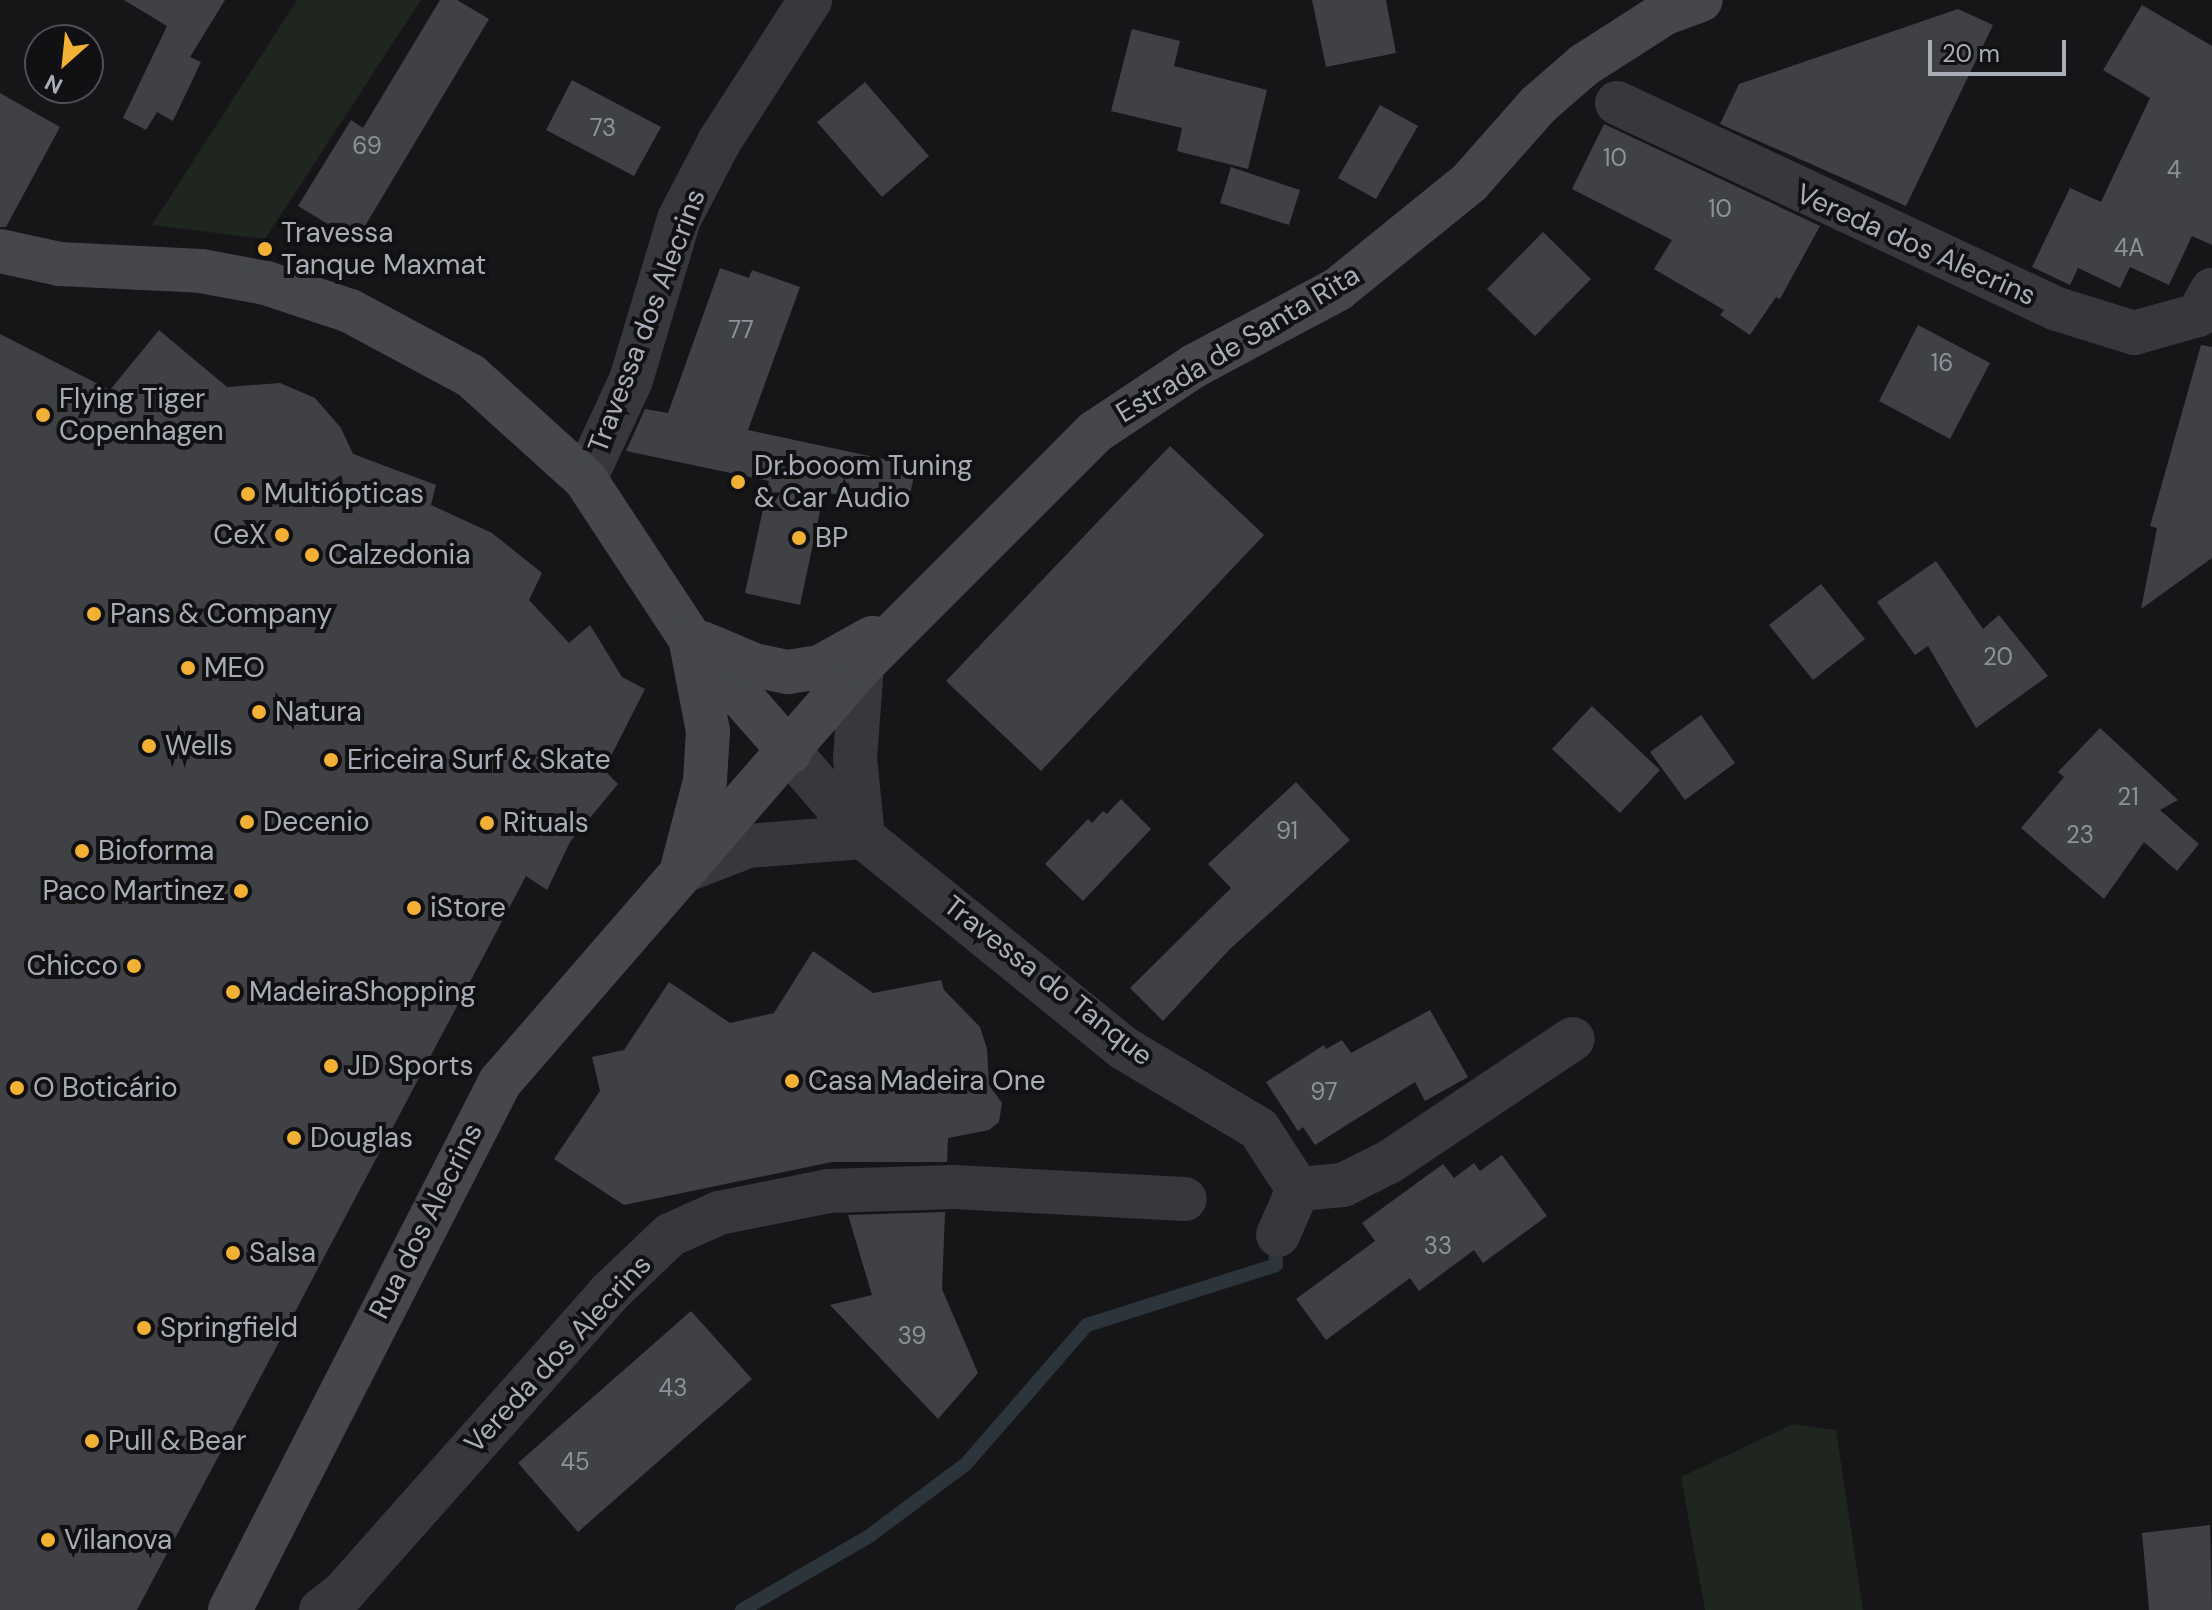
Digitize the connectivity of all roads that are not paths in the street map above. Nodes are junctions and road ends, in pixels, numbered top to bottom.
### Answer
1 (810, 0) edge
2 (1701, 0) edge
3 (1617, 103) dead end
4 (0, 251) edge
5 (2212, 290) edge
6 (585, 479) junction
7 (902, 621) junction
8 (689, 637) junction
9 (862, 665) junction
10 (790, 752) junction
11 (863, 837) junction
12 (818, 842) junction
13 (681, 872) junction
14 (1573, 1039) dead end
15 (1298, 1189) junction
16 (1185, 1199) dead end
17 (1278, 1235) dead end
18 (230, 1610) edge
19 (321, 1610) edge

1 - 6 street, Travessa dos Alecrins
2 - 7 street, Estrada de Santa Rita
3 - 5 street, Vereda dos Alecrins
4 - 6 street, Travessa do Tanque
6 - 8 street, Travessa do Tanque
7 - 8 street, Estrada de Santa Rita
7 - 9 street, Estrada de Santa Rita
8 - 10 street, Travessa do Tanque
8 - 13 street, Rua dos Alecrins
9 - 10 street, Estrada de Santa Rita
9 - 11 street
10 - 11 street, Travessa do Tanque
10 - 12 street
10 - 13 street, Rua dos Alecrins
11 - 12 street
11 - 15 street, Travessa do Tanque
12 - 13 street
13 - 18 street, Rua dos Alecrins
14 - 15 street
15 - 17 street
16 - 19 street, Vereda dos Alecrins

